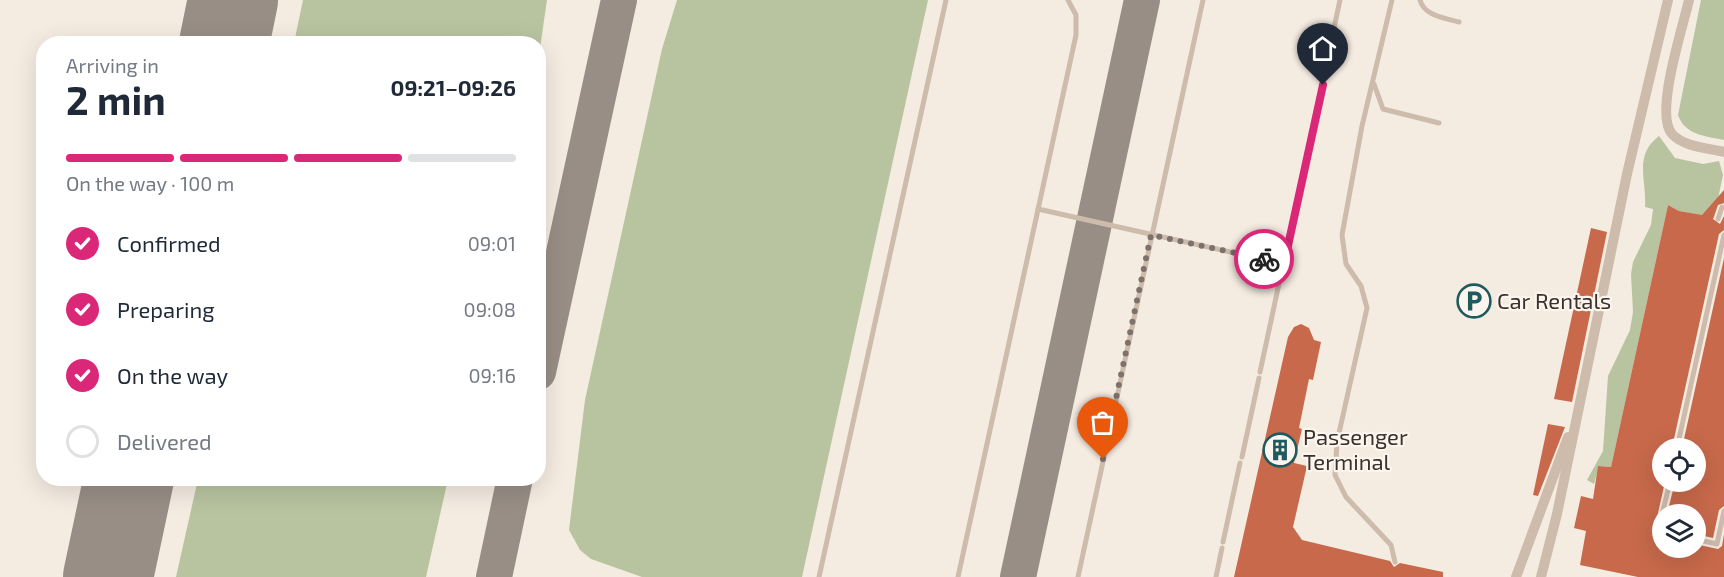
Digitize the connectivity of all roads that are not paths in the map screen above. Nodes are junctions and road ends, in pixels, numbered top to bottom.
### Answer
1 (945, 0) edge
2 (1068, 0) edge
3 (1203, 0) edge
4 (1340, 0) edge
5 (1392, 0) edge
6 (1420, 0) edge
7 (1668, 0) edge
8 (1689, 0) edge
9 (1459, 22) dead end
10 (1373, 82) junction
11 (1439, 123) dead end
12 (1724, 152) edge
13 (1722, 207) dead end
14 (1038, 209) junction
15 (1718, 219) dead end
16 (1151, 235) junction
17 (1724, 235) edge
18 (1284, 264) junction
19 (1580, 404) junction
20 (1679, 438) edge
21 (1724, 511) edge
22 (1706, 542) edge
23 (1395, 562) dead end
24 (819, 577) edge
25 (958, 577) edge
26 (1078, 577) edge
27 (1216, 577) edge
28 (1516, 577) edge
29 (1541, 577) edge

1 - 24 lane
2 - 14 lane
3 - 16 lane
4 - 18 lane
5 - 10 lane
6 - 9 lane
7 - 19 street
8 - 12 street
10 - 11 lane
10 - 23 lane
13 - 15 lane
14 - 16 lane
14 - 25 lane
16 - 18 lane
16 - 26 lane
17 - 20 lane
18 - 27 lane
19 - 28 street
19 - 29 street
21 - 22 lane

